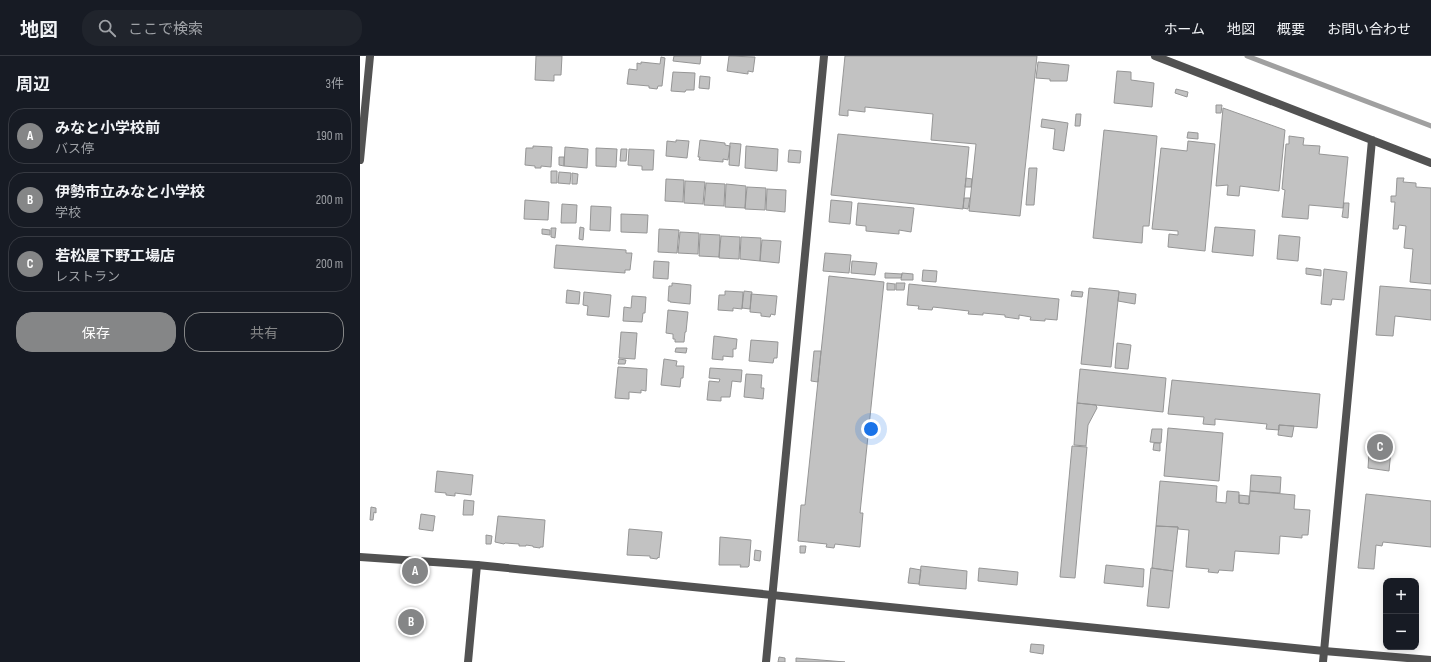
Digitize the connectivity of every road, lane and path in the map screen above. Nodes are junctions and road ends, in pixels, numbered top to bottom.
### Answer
1 (370, 56) edge
2 (824, 56) edge
3 (1154, 56) edge
4 (1372, 140) junction
5 (360, 160) edge
6 (1431, 163) edge
7 (360, 557) edge
8 (477, 565) junction
9 (772, 594) junction
10 (1324, 651) junction
11 (1431, 660) edge
12 (468, 662) edge
13 (766, 662) edge
14 (1323, 662) edge

1 - 5 street
2 - 9 street
3 - 4 street
4 - 6 street
4 - 10 street
7 - 8 street
8 - 9 street
8 - 12 street
9 - 10 street
9 - 13 street
10 - 11 street
10 - 14 street

